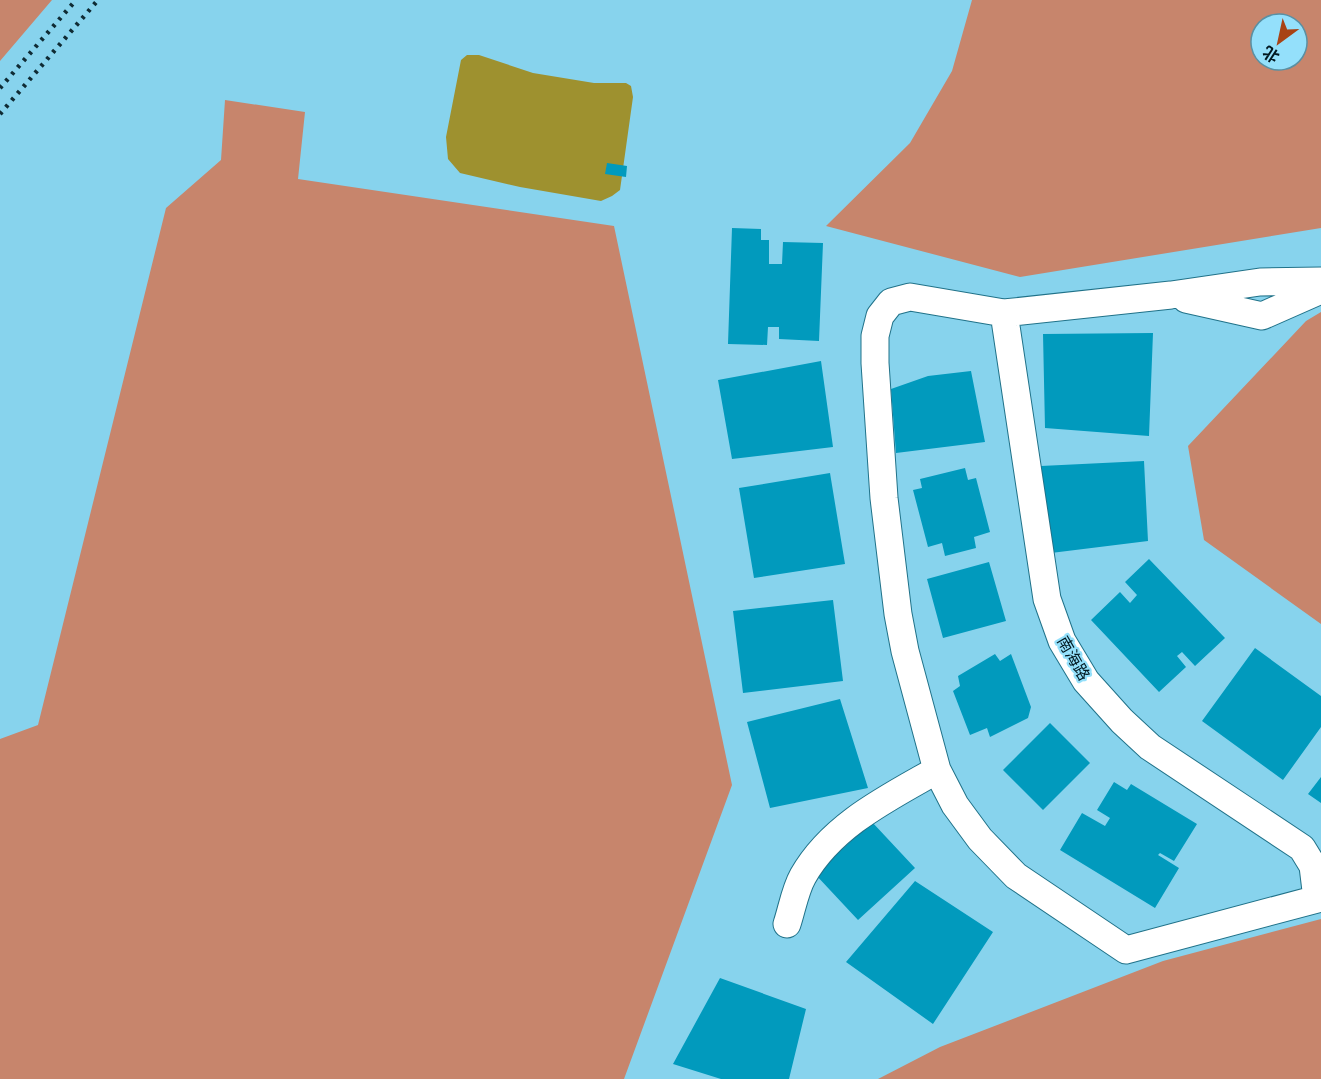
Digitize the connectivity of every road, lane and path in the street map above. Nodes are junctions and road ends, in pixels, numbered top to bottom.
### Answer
1 (1321, 281) edge
2 (1321, 290) edge
3 (1171, 295) junction
4 (1004, 313) junction
5 (937, 770) junction
6 (1319, 898) edge
7 (787, 924) dead end

1 - 3 street, 南海路
2 - 3 street
3 - 4 street, 南海路
4 - 5 street, 南海路
4 - 6 street, 南海路
5 - 6 street, 南海路
5 - 7 street

